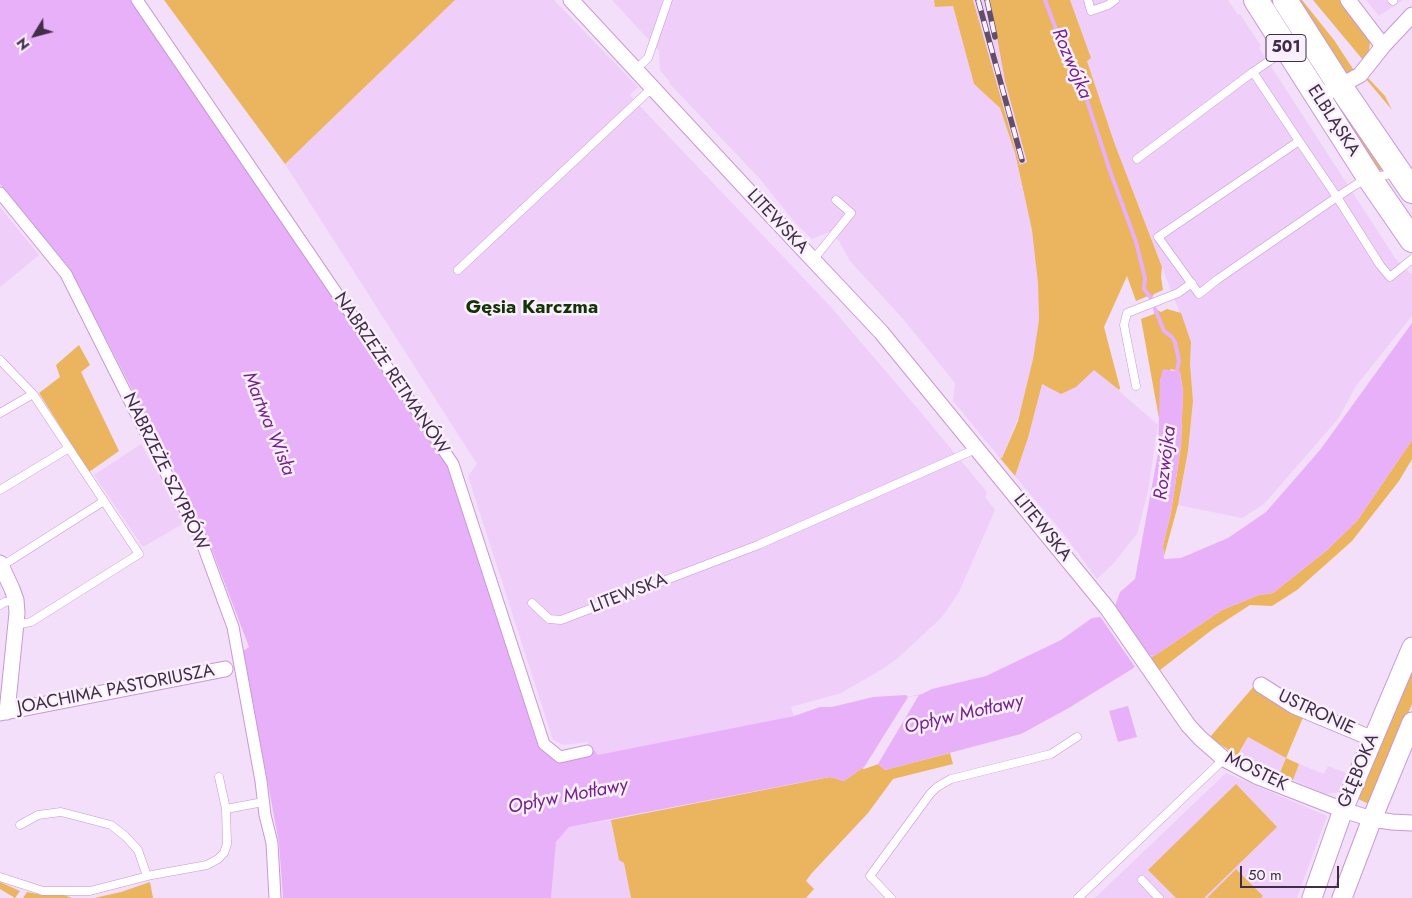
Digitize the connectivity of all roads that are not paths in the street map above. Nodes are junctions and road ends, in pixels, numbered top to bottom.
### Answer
1 (137, 0) edge
2 (572, 0) edge
3 (668, 0) edge
4 (1088, 0) edge
5 (1115, 0) edge
6 (1256, 0) edge
7 (1285, 0) edge
8 (1348, 0) edge
9 (1412, 15) edge
10 (1382, 46) junction
11 (1287, 49) junction
12 (636, 69) junction
13 (1253, 72) junction
14 (1340, 86) junction
15 (653, 87) junction
16 (1317, 96) junction
17 (1299, 141) junction
18 (1137, 159) dead end
19 (1370, 179) junction
20 (1405, 182) edge
21 (0, 193) edge
22 (1337, 197) junction
23 (836, 200) dead end
24 (1412, 240) edge
25 (1412, 259) edge
26 (813, 260) junction
27 (458, 270) dead end
28 (1192, 283) junction
29 (0, 360) edge
30 (1136, 386) dead end
31 (33, 394) junction
32 (1, 411) edge
33 (69, 448) junction
34 (978, 448) junction
35 (0, 490) edge
36 (104, 502) junction
37 (1, 564) edge
38 (16, 600) junction
39 (532, 603) dead end
40 (0, 605) edge
41 (1107, 608) joint
42 (16, 625) junction
43 (1412, 647) edge
44 (225, 669) dead end
45 (1261, 685) dead end
46 (4, 712) edge
47 (1412, 722) edge
48 (1077, 737) dead end
49 (1373, 739) junction
50 (587, 751) dead end
51 (1224, 759) junction
52 (219, 777) dead end
53 (263, 802) junction
54 (226, 810) junction
55 (1343, 810) junction
56 (1372, 819) junction
57 (1412, 823) edge
58 (20, 824) dead end
59 (147, 876) junction
60 (0, 877) edge
61 (1142, 880) dead end
62 (275, 898) edge
63 (891, 898) edge
64 (1078, 898) edge
65 (1159, 898) edge
66 (1312, 898) edge
67 (1342, 898) edge

1 - 50 street, NABRZEŻE RETMANÓW
2 - 12 street, LITEWSKA
3 - 12 lane
4 - 5 lane
6 - 11 main road, ELBLĄSKA / 501
7 - 14 main road, ELBLĄSKA / 501
8 - 10 street
9 - 10 street, ELBLĄSKA
10 - 14 street, ELBLĄSKA
11 - 13 lane
11 - 16 main road, ELBLĄSKA / 501
12 - 15 street, LITEWSKA
13 - 17 lane
13 - 18 lane
14 - 16 street
14 - 20 main road, ELBLĄSKA / 501
15 - 26 street, LITEWSKA
15 - 27 lane
16 - 19 main road, ELBLĄSKA / 501
17 - 22 lane
17 - 28 lane
19 - 20 lane
19 - 22 lane
19 - 24 main road, ELBLĄSKA / 501
21 - 53 street, NABRZEŻE SZYPRÓW
22 - 25 lane
22 - 28 lane
23 - 26 lane
26 - 34 street, LITEWSKA
28 - 30 lane
29 - 31 lane
31 - 32 lane
31 - 33 lane
33 - 35 lane
33 - 36 lane
34 - 39 lane, LITEWSKA
34 - 41 street, LITEWSKA
36 - 37 lane
36 - 42 lane
37 - 38 street, JOACHIMA PASTORIUSZA
38 - 40 lane
38 - 42 street, JOACHIMA PASTORIUSZA
41 - 51 street, MOSTEK
42 - 46 street, JOACHIMA PASTORIUSZA
43 - 49 street, GŁĘBOKA
44 - 46 street, JOACHIMA PASTORIUSZA
45 - 49 street, USTRONIE
47 - 56 street, GŁĘBOKA
48 - 63 lane
49 - 55 street, GŁĘBOKA
51 - 55 street, MOSTEK
51 - 64 lane
52 - 54 lane
53 - 54 lane
53 - 62 street, NABRZEŻE SZYPRÓW
54 - 59 lane
55 - 56 street, MOSTEK
55 - 66 street, GŁĘBOKA
56 - 57 street, MOSTEK
56 - 67 street, GŁĘBOKA
58 - 59 lane
59 - 60 lane
61 - 65 lane

